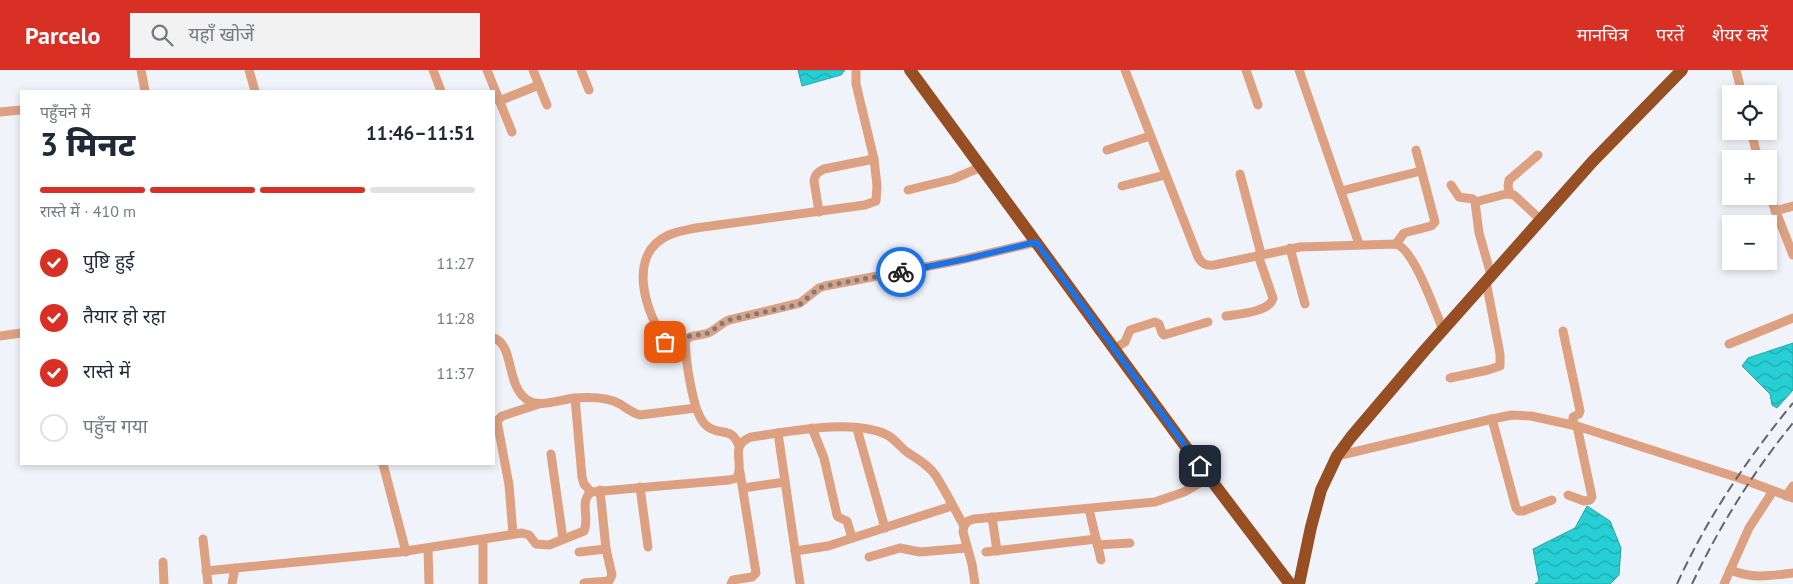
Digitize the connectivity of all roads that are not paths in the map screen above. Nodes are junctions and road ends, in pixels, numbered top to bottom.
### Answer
1 (141, 70) edge
2 (249, 70) edge
3 (433, 70) edge
4 (487, 70) edge
5 (533, 70) edge
6 (580, 70) edge
7 (856, 70) edge
8 (910, 70) edge
9 (1125, 70) edge
10 (1246, 70) edge
11 (1299, 70) edge
12 (1682, 70) edge
13 (1736, 70) edge
14 (539, 85) junction
15 (1740, 85) edge
16 (144, 90) edge
17 (255, 90) edge
18 (441, 90) edge
19 (495, 90) edge
20 (589, 90) dead end
21 (495, 91) edge
22 (499, 101) junction
23 (547, 104) dead end
24 (1258, 105) dead end
25 (20, 110) edge
26 (0, 112) edge
27 (512, 132) dead end
28 (1150, 136) junction
29 (1107, 150) dead end
30 (1416, 150) dead end
31 (1538, 155) dead end
32 (874, 159) junction
33 (981, 167) junction
34 (1422, 171) junction
35 (1240, 174) dead end
36 (1165, 175) junction
37 (1122, 186) dead end
38 (1451, 186) dead end
39 (908, 190) dead end
40 (1341, 191) junction
41 (1510, 194) junction
42 (1475, 202) junction
43 (1773, 205) edge
44 (1793, 206) edge
45 (1775, 211) junction
46 (819, 212) junction
47 (1541, 220) junction
48 (1036, 242) junction
49 (1359, 244) junction
50 (1396, 244) junction
51 (1290, 248) junction
52 (1792, 252) edge
53 (1260, 255) junction
54 (1489, 278) junction
55 (1305, 304) dead end
56 (1226, 316) dead end
57 (1793, 318) edge
58 (1208, 322) dead end
59 (1443, 330) junction
60 (1563, 331) dead end
61 (20, 332) edge
62 (0, 336) edge
63 (495, 338) edge
64 (684, 341) junction
65 (1729, 344) dead end
66 (1114, 349) junction
67 (1450, 378) dead end
68 (575, 398) junction
69 (541, 404) junction
70 (696, 408) junction
71 (1492, 419) junction
72 (1575, 426) junction
73 (812, 428) junction
74 (858, 429) junction
75 (778, 434) junction
76 (739, 446) junction
77 (551, 454) dead end
78 (1337, 456) junction
79 (383, 465) edge
80 (740, 472) junction
81 (1208, 478) junction
82 (785, 482) junction
83 (1793, 486) edge
84 (640, 487) junction
85 (743, 488) junction
86 (595, 491) junction
87 (1773, 491) junction
88 (1568, 495) dead end
89 (1789, 497) edge
90 (1552, 500) dead end
91 (952, 506) junction
92 (1088, 509) junction
93 (992, 517) junction
94 (964, 526) junction
95 (885, 528) junction
96 (513, 534) junction
97 (852, 538) junction
98 (203, 539) dead end
99 (563, 539) junction
100 (483, 540) junction
101 (1096, 542) junction
102 (1130, 543) dead end
103 (648, 547) dead end
104 (967, 548) junction
105 (428, 549) junction
106 (606, 549) junction
107 (997, 550) junction
108 (794, 551) junction
109 (406, 552) junction
110 (579, 552) dead end
111 (986, 552) dead end
112 (869, 557) dead end
113 (1101, 560) dead end
114 (163, 562) dead end
115 (235, 568) junction
116 (1730, 570) junction
117 (206, 571) junction
118 (1793, 573) edge
119 (584, 583) edge
120 (164, 584) edge
121 (208, 584) edge
122 (232, 584) edge
123 (429, 584) edge
124 (483, 584) edge
125 (731, 584) edge
126 (800, 584) edge
127 (975, 584) edge
128 (1290, 584) edge
129 (1299, 584) edge
130 (1724, 584) edge

1 - 16 street
2 - 17 street
3 - 18 street
4 - 19 street
5 - 14 street
6 - 20 street
7 - 32 street
8 - 33 highway
9 - 28 street
10 - 24 street
11 - 40 street
12 - 47 highway
13 - 15 street
14 - 22 street
14 - 23 street
21 - 22 street
22 - 27 street
25 - 26 street
28 - 29 street
28 - 36 street
30 - 34 street
31 - 41 street
32 - 46 street
32 - 46 street
33 - 39 street
33 - 48 highway
34 - 40 street
34 - 50 street
35 - 53 street
36 - 37 street
36 - 53 street
38 - 42 street
40 - 49 street
41 - 42 street
41 - 47 street
42 - 54 street
43 - 45 street
44 - 45 street
45 - 52 street
46 - 64 street
47 - 54 highway
48 - 64 street
48 - 66 highway
49 - 50 street
49 - 51 street
50 - 59 street
51 - 53 street
51 - 55 street
53 - 56 street
54 - 59 highway
54 - 67 street
57 - 65 street
58 - 66 street
59 - 78 highway
60 - 72 street
61 - 62 street
63 - 69 street
64 - 70 street
66 - 81 highway
68 - 69 street
68 - 70 street
68 - 86 street
69 - 96 street
70 - 76 street
71 - 72 street
71 - 78 street
71 - 90 street
72 - 87 street
72 - 88 street
73 - 74 street
73 - 75 street
73 - 97 street
74 - 91 street
74 - 95 street
75 - 76 street
75 - 82 street
76 - 80 street
77 - 99 street
78 - 129 highway
79 - 109 street
80 - 84 street
80 - 85 street
81 - 92 street
81 - 128 highway
82 - 85 street
82 - 108 street
83 - 89 street
84 - 86 street
84 - 103 street
85 - 125 street
86 - 99 street
86 - 106 street
87 - 89 street
87 - 116 street
91 - 94 street
91 - 95 street
92 - 93 street
92 - 101 street
93 - 94 street
93 - 107 street
94 - 104 street
95 - 97 street
96 - 99 street
96 - 100 street
97 - 108 street
98 - 117 street
100 - 105 street
100 - 124 street
101 - 102 street
101 - 107 street
101 - 113 street
104 - 112 street
104 - 127 street
105 - 109 street
105 - 123 street
106 - 110 street
106 - 119 street
107 - 111 street
108 - 126 street
109 - 115 street
114 - 120 street
115 - 117 street
115 - 122 street
116 - 118 street
116 - 130 street
117 - 121 street

